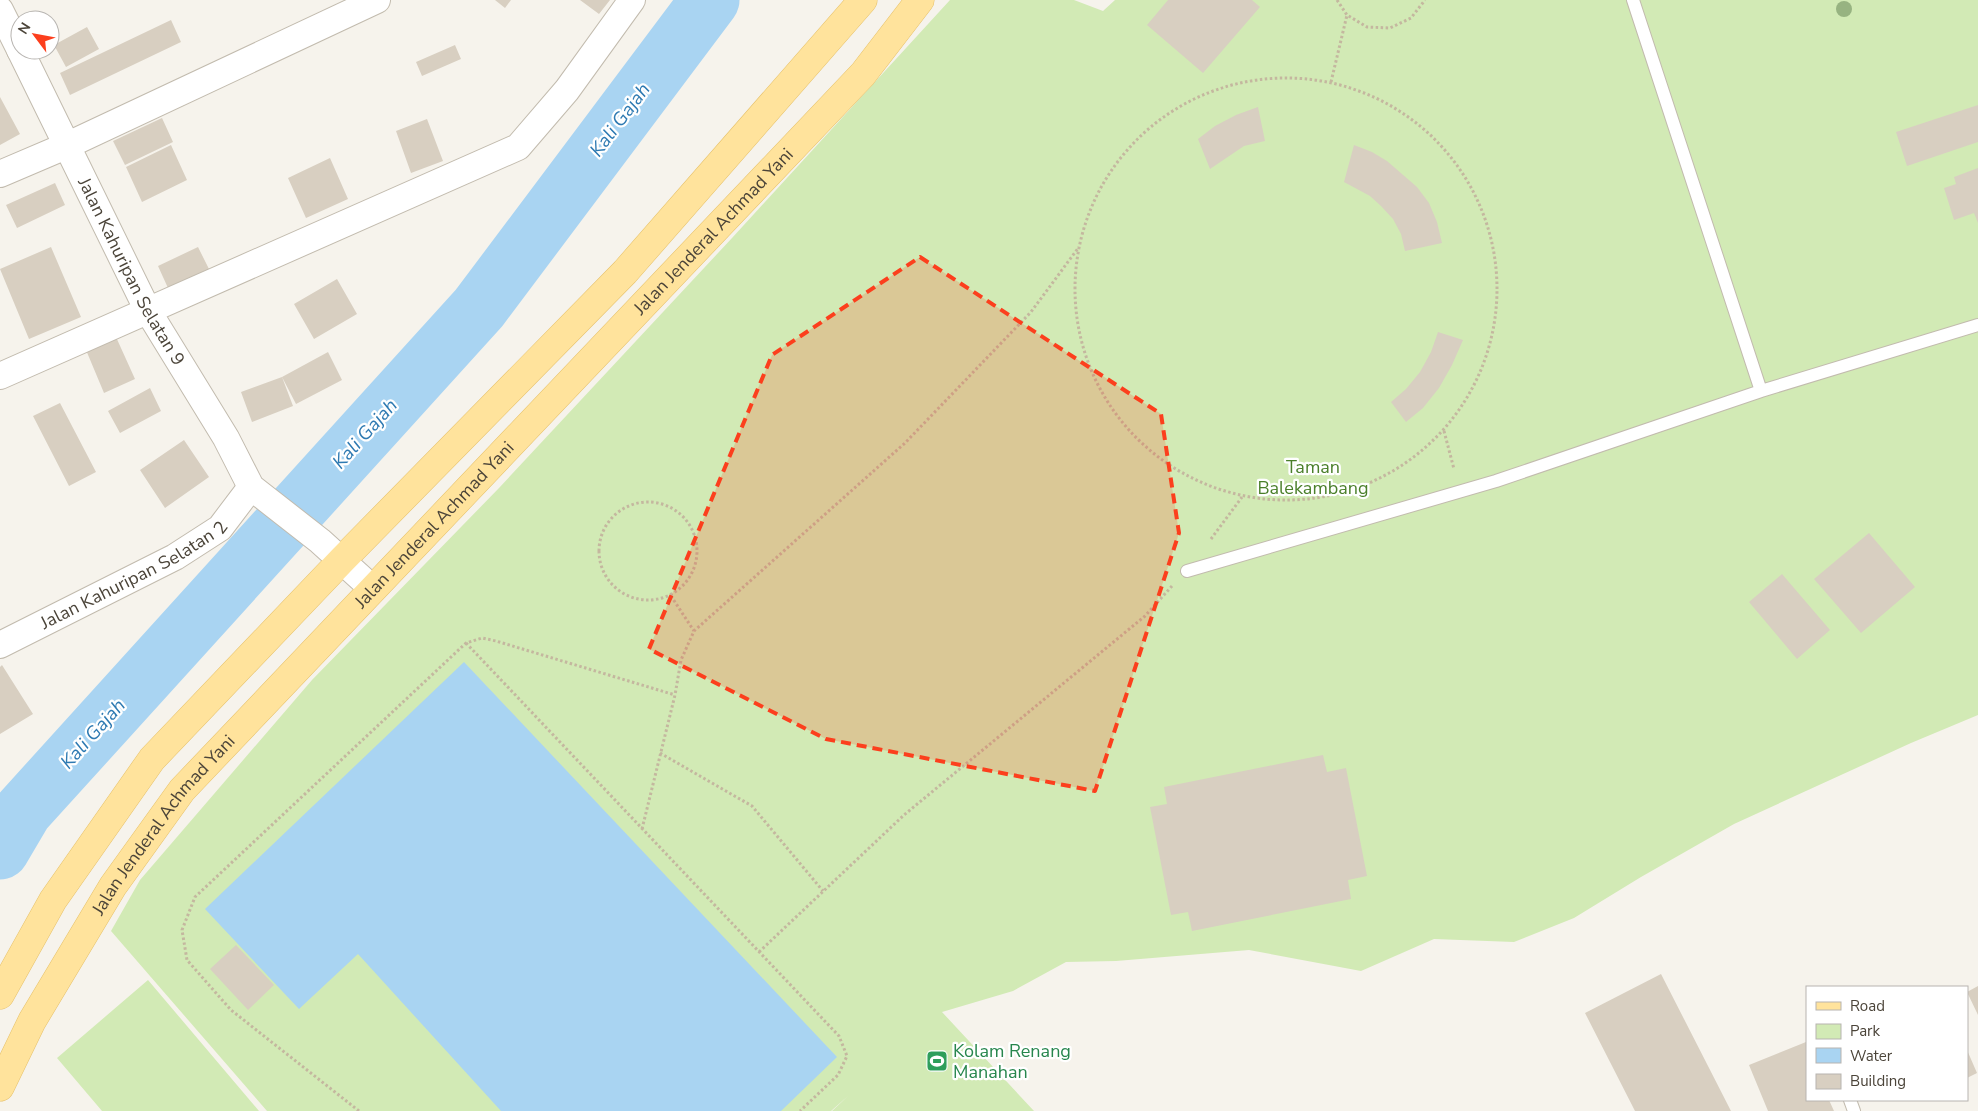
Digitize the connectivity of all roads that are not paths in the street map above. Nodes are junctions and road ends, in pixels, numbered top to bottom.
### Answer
1 (377, 0) edge
2 (632, 0) edge
3 (863, 0) edge
4 (920, 0) edge
5 (1633, 0) edge
6 (0, 10) edge
7 (10, 30) edge
8 (25, 60) edge
9 (68, 145) junction
10 (0, 174) edge
11 (148, 311) junction
12 (1978, 325) edge
13 (0, 376) edge
14 (1761, 391) junction
15 (255, 489) junction
16 (342, 560) junction
17 (1187, 570) road end
18 (372, 588) junction
19 (0, 644) edge
20 (0, 995) edge
21 (0, 1087) edge

1 - 9 street
2 - 11 street
3 - 16 main road, Jalan Jenderal Achmad Yani
4 - 18 main road, Jalan Jenderal Achmad Yani
5 - 14 lane
6 - 7 street, Jalan Kahuripan Selatan 9
8 - 9 street, Jalan Kahuripan Selatan 9
9 - 10 street
9 - 11 street, Jalan Kahuripan Selatan 9
11 - 13 street
11 - 15 street, Jalan Kahuripan Selatan 9
12 - 14 lane
14 - 17 lane
15 - 16 street
15 - 19 street, Jalan Kahuripan Selatan 2
16 - 18 street
16 - 20 main road, Jalan Jenderal Achmad Yani
18 - 21 main road, Jalan Jenderal Achmad Yani

